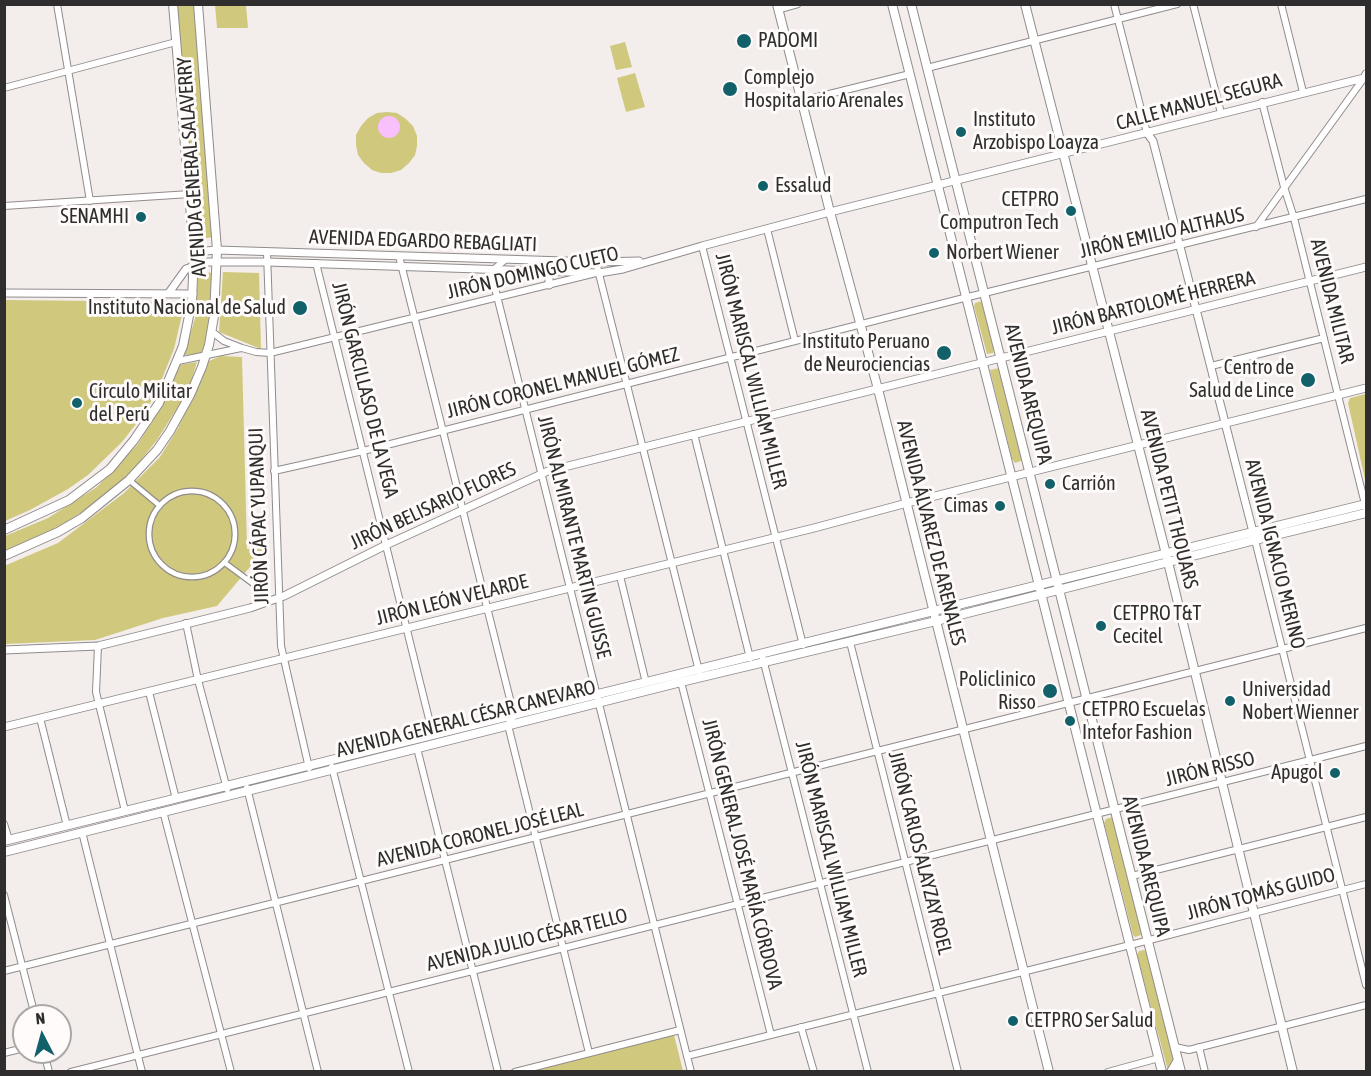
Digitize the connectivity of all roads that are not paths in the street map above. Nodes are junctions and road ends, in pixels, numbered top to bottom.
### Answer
1 (57, 4) edge
2 (173, 4) edge
3 (198, 4) edge
4 (797, 4) edge
5 (892, 4) edge
6 (911, 4) edge
7 (1025, 4) edge
8 (1114, 4) edge
9 (1177, 4) edge
10 (1193, 4) edge
11 (1281, 4) edge
12 (778, 7) edge
13 (1118, 20) junction
14 (1035, 41) junction
15 (176, 42) junction
16 (927, 69) junction
17 (68, 71) junction
18 (910, 74) junction
19 (1366, 76) edge
20 (4, 88) edge
21 (1303, 92) junction
22 (801, 101) junction
23 (1262, 102) junction
24 (1221, 113) junction
25 (1147, 133) junction
26 (1064, 154) junction
27 (956, 181) junction
28 (938, 185) junction
29 (1284, 188) junction
30 (190, 194) junction
31 (1366, 199) edge
32 (90, 201) junction
33 (4, 206) edge
34 (830, 212) junction
35 (1294, 218) junction
36 (1255, 227) junction
37 (767, 229) junction
38 (1179, 245) junction
39 (702, 246) junction
40 (218, 250) junction
41 (194, 252) junction
42 (267, 253) junction
43 (399, 256) junction
44 (505, 260) junction
45 (543, 260) junction
46 (651, 260) junction
47 (218, 262) junction
48 (267, 262) junction
49 (596, 262) junction
50 (316, 263) junction
51 (194, 265) junction
52 (402, 266) junction
53 (1093, 266) junction
54 (1366, 267) edge
55 (493, 270) junction
56 (548, 271) junction
57 (599, 273) junction
58 (1310, 280) junction
59 (549, 285) junction
60 (4, 293) edge
61 (985, 293) junction
62 (168, 294) junction
63 (193, 294) junction
64 (497, 297) junction
65 (967, 298) junction
66 (1196, 309) junction
67 (415, 317) junction
68 (861, 325) junction
69 (211, 331) junction
70 (1109, 331) junction
71 (334, 337) junction
72 (1324, 338) junction
73 (795, 341) junction
74 (242, 348) junction
75 (270, 353) junction
76 (206, 356) junction
77 (730, 358) junction
78 (1002, 358) junction
79 (178, 361) junction
80 (983, 362) junction
81 (1211, 366) junction
82 (627, 384) junction
83 (1366, 388) edge
84 (878, 389) junction
85 (1338, 395) junction
86 (525, 410) junction
87 (747, 421) junction
88 (1225, 423) junction
89 (443, 430) junction
90 (694, 434) junction
91 (1138, 445) junction
92 (642, 446) junction
93 (363, 451) junction
94 (274, 471) junction
95 (1030, 472) junction
96 (541, 474) junction
97 (1012, 476) junction
98 (129, 480) junction
99 (907, 503) junction
100 (159, 505) junction
101 (1366, 508) edge
102 (463, 510) junction
103 (4, 530) edge
104 (1254, 536) junction
105 (776, 537) junction
106 (386, 545) junction
107 (723, 550) junction
108 (4, 556) edge
109 (1167, 558) junction
110 (225, 563) junction
111 (672, 563) junction
112 (620, 576) junction
113 (1059, 585) junction
114 (256, 586) dead end
115 (570, 588) junction
116 (1041, 590) junction
117 (278, 599) junction
118 (488, 608) junction
119 (934, 612) junction
120 (936, 621) junction
121 (186, 623) junction
122 (407, 628) junction
123 (1366, 628) edge
124 (850, 642) junction
125 (803, 645) junction
126 (98, 646) junction
127 (4, 650) edge
128 (1282, 650) junction
129 (750, 658) junction
130 (282, 659) junction
131 (763, 659) junction
132 (699, 670) junction
133 (1194, 672) junction
134 (198, 680) junction
135 (681, 682) junction
136 (646, 683) junction
137 (149, 692) junction
138 (598, 699) junction
139 (1088, 699) junction
140 (99, 704) junction
141 (1070, 704) junction
142 (514, 715) junction
143 (40, 718) junction
144 (508, 725) junction
145 (4, 727) edge
146 (964, 731) junction
147 (433, 735) junction
148 (1366, 746) edge
149 (417, 748) junction
150 (878, 752) junction
151 (1310, 761) junction
152 (332, 765) junction
153 (310, 770) junction
154 (792, 774) junction
155 (1222, 783) junction
156 (246, 786) junction
157 (227, 791) junction
158 (710, 794) junction
159 (176, 799) junction
160 (1116, 810) junction
161 (125, 811) junction
162 (163, 811) junction
163 (1098, 814) junction
164 (627, 815) junction
165 (1366, 817) edge
166 (4, 824) edge
167 (67, 826) junction
168 (1327, 827) junction
169 (82, 832) junction
170 (536, 838) junction
171 (7, 841) edge
172 (992, 841) junction
173 (1239, 849) junction
174 (4, 852) edge
175 (445, 861) junction
176 (906, 863) junction
177 (1132, 876) junction
178 (362, 881) junction
179 (820, 884) junction
180 (1366, 884) edge
181 (1342, 890) junction
182 (4, 895) edge
183 (276, 903) junction
184 (738, 905) junction
185 (1255, 912) junction
186 (192, 924) junction
187 (654, 926) junction
188 (1147, 941) junction
189 (110, 944) junction
190 (1131, 945) junction
191 (563, 948) junction
192 (22, 966) junction
193 (4, 970) edge
194 (472, 971) junction
195 (1024, 971) junction
196 (1366, 985) edge
197 (389, 992) junction
198 (939, 993) junction
199 (32, 1004) edge
200 (1366, 1005) edge
201 (304, 1013) junction
202 (853, 1014) junction
203 (1282, 1026) junction
204 (801, 1027) junction
205 (680, 1030) junction
206 (221, 1034) junction
207 (771, 1035) junction
208 (1175, 1047) junction
209 (1199, 1047) junction
210 (1189, 1050) junction
211 (589, 1053) junction
212 (138, 1055) junction
213 (687, 1056) junction
214 (1159, 1058) junction
215 (1178, 1060) junction
216 (71, 1071) edge
217 (142, 1071) edge
218 (231, 1071) edge
219 (318, 1071) edge
220 (410, 1071) edge
221 (498, 1071) edge
222 (515, 1071) edge
223 (691, 1071) edge
224 (814, 1071) edge
225 (868, 1071) edge
226 (958, 1071) edge
227 (1049, 1071) edge
228 (1108, 1071) edge
229 (1162, 1071) edge
230 (1171, 1071) edge
231 (1181, 1071) edge
232 (1205, 1071) edge
233 (1293, 1071) edge

1 - 17 street
2 - 15 main road, AVENIDA GENERAL SALAVERRY
3 - 40 main road, AVENIDA GENERAL SALAVERRY
4 - 12 street
5 - 18 main road, AVENIDA AREQUIPA
6 - 16 main road, AVENIDA AREQUIPA
7 - 14 main road, AVENIDA PETIT THOUARS
8 - 13 street
9 - 13 street
10 - 24 street
11 - 21 street
12 - 22 main road, AVENIDA ÁLVAREZ DE ARENALES
13 - 14 street
13 - 25 street
14 - 16 street
14 - 26 main road, AVENIDA PETIT THOUARS
15 - 17 street
15 - 30 main road, AVENIDA GENERAL SALAVERRY
16 - 27 main road, AVENIDA AREQUIPA
17 - 20 street
17 - 32 street
18 - 22 street
18 - 28 main road, AVENIDA AREQUIPA
19 - 21 street, CALLE MANUEL SEGURA
19 - 29 street
21 - 23 street, CALLE MANUEL SEGURA
22 - 34 main road, AVENIDA ÁLVAREZ DE ARENALES
23 - 24 street, CALLE MANUEL SEGURA
23 - 29 street, AVENIDA MILITAR
24 - 25 street, CALLE MANUEL SEGURA
25 - 26 street, CALLE MANUEL SEGURA
25 - 38 street, AVENIDA IGNACIO MERINO
26 - 27 street, CALLE MANUEL SEGURA
26 - 53 main road, AVENIDA PETIT THOUARS
27 - 28 street, CALLE MANUEL SEGURA
27 - 61 main road, AVENIDA AREQUIPA
28 - 34 street, CALLE MANUEL SEGURA
28 - 65 main road, AVENIDA AREQUIPA
29 - 35 street, AVENIDA MILITAR
29 - 36 street
30 - 32 street
30 - 41 main road, AVENIDA GENERAL SALAVERRY
31 - 35 street, JIRÓN EMILIO ALTHAUS
32 - 33 street
34 - 37 street, JIRÓN DOMINGO CUETO
34 - 68 main road, AVENIDA ÁLVAREZ DE ARENALES
35 - 36 street, JIRÓN EMILIO ALTHAUS
35 - 58 street, AVENIDA MILITAR
36 - 38 street, JIRÓN EMILIO ALTHAUS
37 - 39 street, JIRÓN DOMINGO CUETO
37 - 73 street
38 - 53 street, JIRÓN EMILIO ALTHAUS
38 - 66 street, AVENIDA IGNACIO MERINO
39 - 46 street, JIRÓN DOMINGO CUETO
39 - 77 street, JIRÓN MARISCAL WILLIAM MILLER
40 - 41 street, AVENIDA EDGARDO REBAGLIATI
40 - 42 street, AVENIDA EDGARDO REBAGLIATI
40 - 47 main road, AVENIDA GENERAL SALAVERRY
41 - 51 main road, AVENIDA GENERAL SALAVERRY
42 - 43 street, AVENIDA EDGARDO REBAGLIATI
42 - 48 street, JIRÓN CÁPAC YUPANQUI
43 - 44 street, AVENIDA EDGARDO REBAGLIATI
43 - 52 street
44 - 45 street, AVENIDA EDGARDO REBAGLIATI
44 - 55 street
45 - 49 street, AVENIDA EDGARDO REBAGLIATI
45 - 56 street
46 - 49 street, AVENIDA EDGARDO REBAGLIATI
46 - 57 street, JIRÓN DOMINGO CUETO
47 - 48 street, AVENIDA EDGARDO REBAGLIATI
47 - 51 street, AVENIDA EDGARDO REBAGLIATI
47 - 69 main road, AVENIDA GENERAL SALAVERRY
48 - 50 street, AVENIDA EDGARDO REBAGLIATI
48 - 75 street, JIRÓN CÁPAC YUPANQUI
49 - 57 street
50 - 52 street, AVENIDA EDGARDO REBAGLIATI
50 - 71 street, JIRÓN GARCILLASO DE LA VEGA
51 - 62 street
51 - 63 main road, AVENIDA GENERAL SALAVERRY
52 - 55 street, AVENIDA EDGARDO REBAGLIATI
52 - 67 street
53 - 61 street, JIRÓN EMILIO ALTHAUS
53 - 70 main road, AVENIDA PETIT THOUARS
54 - 58 street, JIRÓN BARTOLOMÉ HERRERA
55 - 56 street, AVENIDA EDGARDO REBAGLIATI
55 - 64 street, JIRÓN ALMIRANTE MARTIN GUISSE
56 - 57 street, AVENIDA EDGARDO REBAGLIATI
56 - 59 street
57 - 59 street, JIRÓN DOMINGO CUETO
57 - 82 street
58 - 66 street, JIRÓN BARTOLOMÉ HERRERA
58 - 72 street, AVENIDA MILITAR
59 - 64 street, JIRÓN DOMINGO CUETO
60 - 62 street
61 - 65 street, JIRÓN EMILIO ALTHAUS
61 - 78 main road, AVENIDA AREQUIPA
62 - 63 street
63 - 79 main road, AVENIDA GENERAL SALAVERRY
64 - 67 street, JIRÓN DOMINGO CUETO
64 - 86 street, JIRÓN ALMIRANTE MARTIN GUISSE
65 - 68 street, JIRÓN EMILIO ALTHAUS
65 - 80 main road, AVENIDA AREQUIPA
66 - 70 street, JIRÓN BARTOLOMÉ HERRERA
66 - 81 street, AVENIDA IGNACIO MERINO
67 - 71 street, JIRÓN DOMINGO CUETO
67 - 89 street
68 - 73 street, JIRÓN CORONEL MANUEL GÓMEZ
68 - 84 main road, AVENIDA ÁLVAREZ DE ARENALES
69 - 74 street, JIRÓN DOMINGO CUETO
69 - 76 main road, AVENIDA GENERAL SALAVERRY
70 - 78 street, JIRÓN BARTOLOMÉ HERRERA
70 - 91 main road, AVENIDA PETIT THOUARS
71 - 75 street, JIRÓN DOMINGO CUETO
71 - 93 street, JIRÓN GARCILLASO DE LA VEGA
72 - 81 street
72 - 85 street, AVENIDA MILITAR
73 - 77 street, JIRÓN CORONEL MANUEL GÓMEZ
74 - 75 street, JIRÓN DOMINGO CUETO
74 - 76 street, JIRÓN DOMINGO CUETO
75 - 94 street, JIRÓN CÁPAC YUPANQUI
76 - 79 street, JIRÓN DOMINGO CUETO
76 - 98 main road, AVENIDA GENERAL SALAVERRY
77 - 82 street, JIRÓN CORONEL MANUEL GÓMEZ
77 - 87 street, JIRÓN MARISCAL WILLIAM MILLER
78 - 80 street, JIRÓN BARTOLOMÉ HERRERA
78 - 95 main road, AVENIDA AREQUIPA
79 - 103 main road, AVENIDA GENERAL SALAVERRY
80 - 84 street, JIRÓN BARTOLOMÉ HERRERA
80 - 97 main road, AVENIDA AREQUIPA
81 - 88 street, AVENIDA IGNACIO MERINO
82 - 86 street, JIRÓN CORONEL MANUEL GÓMEZ
82 - 92 street
83 - 85 street, JIRÓN LEÓN VELARDE
84 - 87 street, JIRÓN BELISARIO FLORES
84 - 99 main road, AVENIDA ÁLVAREZ DE ARENALES
85 - 88 street, JIRÓN LEÓN VELARDE
85 - 101 street, AVENIDA MILITAR
86 - 89 street, JIRÓN CORONEL MANUEL GÓMEZ
86 - 96 street, JIRÓN ALMIRANTE MARTIN GUISSE
87 - 90 street, JIRÓN BELISARIO FLORES
87 - 105 street, JIRÓN MARISCAL WILLIAM MILLER
88 - 91 street, JIRÓN LEÓN VELARDE
88 - 104 street, AVENIDA IGNACIO MERINO
89 - 93 street, JIRÓN CORONEL MANUEL GÓMEZ
89 - 102 street
90 - 92 street, JIRÓN BELISARIO FLORES
90 - 107 street
91 - 95 street, JIRÓN LEÓN VELARDE
91 - 109 main road, AVENIDA PETIT THOUARS
92 - 96 street, JIRÓN BELISARIO FLORES
92 - 111 street
93 - 94 street, JIRÓN CORONEL MANUEL GÓMEZ
93 - 106 street, JIRÓN GARCILLASO DE LA VEGA
94 - 117 street, JIRÓN CÁPAC YUPANQUI
95 - 97 street, JIRÓN LEÓN VELARDE
95 - 113 main road, AVENIDA AREQUIPA
96 - 102 street, JIRÓN BELISARIO FLORES
96 - 115 street, JIRÓN ALMIRANTE MARTIN GUISSE
97 - 99 street, JIRÓN LEÓN VELARDE
97 - 116 main road, AVENIDA AREQUIPA
98 - 100 street
98 - 108 main road, AVENIDA GENERAL SALAVERRY
99 - 105 street, JIRÓN LEÓN VELARDE
99 - 119 main road, AVENIDA ÁLVAREZ DE ARENALES
100 - 110 street
100 - 110 street
101 - 104 main road
102 - 106 street, JIRÓN BELISARIO FLORES
102 - 118 street
104 - 109 main road
104 - 128 street, AVENIDA IGNACIO MERINO
105 - 107 street, JIRÓN LEÓN VELARDE
105 - 125 street, JIRÓN MARISCAL WILLIAM MILLER
106 - 117 street, JIRÓN BELISARIO FLORES
106 - 122 street, JIRÓN GARCILLASO DE LA VEGA
107 - 111 street, JIRÓN LEÓN VELARDE
107 - 129 street
109 - 113 main road
109 - 133 main road, AVENIDA PETIT THOUARS
110 - 114 street
111 - 112 street, JIRÓN LEÓN VELARDE
111 - 132 street
112 - 115 street, JIRÓN LEÓN VELARDE
112 - 136 street
113 - 116 main road
113 - 139 main road, AVENIDA AREQUIPA
115 - 118 street, JIRÓN LEÓN VELARDE
115 - 138 street, JIRÓN ALMIRANTE MARTIN GUISSE
116 - 119 main road, AVENIDA GENERAL CÉSAR CANEVARO
116 - 120 main road, AVENIDA GENERAL CÉSAR CANEVARO
116 - 141 main road, AVENIDA AREQUIPA
117 - 121 street, JIRÓN BELISARIO FLORES
117 - 130 street, JIRÓN CÁPAC YUPANQUI
118 - 122 street, JIRÓN LEÓN VELARDE
118 - 142 street
119 - 120 main road, AVENIDA ÁLVAREZ DE ARENALES
119 - 125 main road, AVENIDA GENERAL CÉSAR CANEVARO
120 - 124 main road, AVENIDA GENERAL CÉSAR CANEVARO
120 - 146 main road, AVENIDA ÁLVAREZ DE ARENALES
121 - 126 street, JIRÓN BELISARIO FLORES
121 - 134 street
122 - 130 street, JIRÓN LEÓN VELARDE
122 - 147 street, JIRÓN GARCILLASO DE LA VEGA
123 - 128 street, AVENIDA CORONEL JOSÉ LEAL
124 - 131 main road, AVENIDA GENERAL CÉSAR CANEVARO
124 - 150 street, JIRÓN CARLOS ALAYZAY ROEL
125 - 131 main road, AVENIDA GENERAL CÉSAR CANEVARO
126 - 127 street, JIRÓN BELISARIO FLORES
126 - 140 street
128 - 133 street, AVENIDA CORONEL JOSÉ LEAL
128 - 151 street, AVENIDA IGNACIO MERINO
129 - 131 main road, AVENIDA GENERAL CÉSAR CANEVARO
129 - 132 main road, AVENIDA GENERAL CÉSAR CANEVARO
130 - 134 street, JIRÓN LEÓN VELARDE
130 - 153 street, JIRÓN CÁPAC YUPANQUI
131 - 135 main road, AVENIDA GENERAL CÉSAR CANEVARO
131 - 154 street, JIRÓN MARISCAL WILLIAM MILLER
132 - 136 main road, AVENIDA GENERAL CÉSAR CANEVARO
133 - 139 street, AVENIDA CORONEL JOSÉ LEAL
133 - 155 main road, AVENIDA PETIT THOUARS
134 - 137 street, JIRÓN LEÓN VELARDE
134 - 157 street
135 - 138 main road, AVENIDA GENERAL CÉSAR CANEVARO
135 - 158 street, JIRÓN GENERAL JOSÉ MARÍA CÓRDOVA
136 - 138 main road, AVENIDA GENERAL CÉSAR CANEVARO
137 - 140 street, JIRÓN LEÓN VELARDE
137 - 159 street
138 - 142 main road, AVENIDA GENERAL CÉSAR CANEVARO
138 - 144 main road, AVENIDA GENERAL CÉSAR CANEVARO
138 - 164 street, JIRÓN ALMIRANTE MARTIN GUISSE
139 - 141 street, AVENIDA CORONEL JOSÉ LEAL
139 - 160 main road, AVENIDA AREQUIPA
140 - 143 street, JIRÓN LEÓN VELARDE
140 - 161 street
141 - 146 street, AVENIDA CORONEL JOSÉ LEAL
141 - 163 main road, AVENIDA AREQUIPA
142 - 144 street
142 - 147 main road, AVENIDA GENERAL CÉSAR CANEVARO
143 - 145 street, JIRÓN LEÓN VELARDE
143 - 167 street
144 - 149 main road, AVENIDA GENERAL CÉSAR CANEVARO
144 - 170 street
146 - 150 street, AVENIDA CORONEL JOSÉ LEAL
146 - 172 main road, AVENIDA ÁLVAREZ DE ARENALES
147 - 152 main road, AVENIDA GENERAL CÉSAR CANEVARO
148 - 151 street, JIRÓN RISSO
149 - 152 main road, AVENIDA GENERAL CÉSAR CANEVARO
149 - 175 street
150 - 154 street, AVENIDA CORONEL JOSÉ LEAL
150 - 176 street, JIRÓN CARLOS ALAYZAY ROEL
151 - 155 street, JIRÓN RISSO
151 - 168 street, AVENIDA IGNACIO MERINO
152 - 153 main road, AVENIDA GENERAL CÉSAR CANEVARO
152 - 178 street
153 - 156 main road, AVENIDA GENERAL CÉSAR CANEVARO
154 - 158 street, AVENIDA CORONEL JOSÉ LEAL
154 - 179 street, JIRÓN MARISCAL WILLIAM MILLER
155 - 160 street, JIRÓN RISSO
155 - 173 main road, AVENIDA PETIT THOUARS
156 - 157 main road, AVENIDA GENERAL CÉSAR CANEVARO
156 - 183 street
157 - 159 main road, AVENIDA GENERAL CÉSAR CANEVARO
157 - 162 main road, AVENIDA GENERAL CÉSAR CANEVARO
158 - 164 street, AVENIDA CORONEL JOSÉ LEAL
158 - 184 street, JIRÓN GENERAL JOSÉ MARÍA CÓRDOVA
159 - 161 main road, AVENIDA GENERAL CÉSAR CANEVARO
160 - 163 street, JIRÓN RISSO
160 - 177 main road, AVENIDA AREQUIPA
161 - 167 main road, AVENIDA GENERAL CÉSAR CANEVARO
162 - 169 main road, AVENIDA GENERAL CÉSAR CANEVARO
162 - 186 street
163 - 172 street, JIRÓN RISSO
163 - 190 main road, AVENIDA AREQUIPA
164 - 170 street, AVENIDA CORONEL JOSÉ LEAL
164 - 187 street, JIRÓN ALMIRANTE MARTIN GUISSE
165 - 168 street
166 - 171 street
167 - 171 main road, AVENIDA GENERAL CÉSAR CANEVARO
168 - 173 street
168 - 181 street, AVENIDA IGNACIO MERINO
169 - 174 main road, AVENIDA GENERAL CÉSAR CANEVARO
169 - 189 street
170 - 175 street, AVENIDA CORONEL JOSÉ LEAL
170 - 191 street
172 - 176 street, AVENIDA JULIO CÉSAR TELLO
172 - 195 main road, AVENIDA ÁLVAREZ DE ARENALES
173 - 177 street
173 - 185 main road, AVENIDA PETIT THOUARS
175 - 178 street, AVENIDA CORONEL JOSÉ LEAL
175 - 194 street
176 - 179 street, AVENIDA JULIO CÉSAR TELLO
176 - 198 street, JIRÓN CARLOS ALAYZAY ROEL
177 - 188 main road, AVENIDA AREQUIPA
178 - 183 street, AVENIDA CORONEL JOSÉ LEAL
178 - 197 street
179 - 184 street, AVENIDA JULIO CÉSAR TELLO
179 - 202 street, JIRÓN MARISCAL WILLIAM MILLER
180 - 181 street, JIRÓN TOMÁS GUIDO
181 - 185 street, JIRÓN TOMÁS GUIDO
181 - 196 street, AVENIDA IGNACIO MERINO
182 - 192 street
183 - 186 street, AVENIDA CORONEL JOSÉ LEAL
183 - 201 street
184 - 187 street, AVENIDA JULIO CÉSAR TELLO
184 - 207 street, JIRÓN GENERAL JOSÉ MARÍA CÓRDOVA
185 - 188 street, JIRÓN TOMÁS GUIDO
185 - 203 main road, AVENIDA PETIT THOUARS
186 - 189 street, AVENIDA CORONEL JOSÉ LEAL
186 - 206 street
187 - 191 street, AVENIDA JULIO CÉSAR TELLO
187 - 205 street, JIRÓN ALMIRANTE MARTIN GUISSE
188 - 190 street, JIRÓN TOMÁS GUIDO
188 - 208 main road, AVENIDA AREQUIPA
189 - 192 street, AVENIDA CORONEL JOSÉ LEAL
189 - 212 street
190 - 195 street, JIRÓN TOMÁS GUIDO
190 - 214 main road, AVENIDA AREQUIPA
191 - 194 street, AVENIDA JULIO CÉSAR TELLO
191 - 211 street
192 - 193 street, AVENIDA CORONEL JOSÉ LEAL
192 - 199 street
194 - 197 street, AVENIDA JULIO CÉSAR TELLO
194 - 221 street
195 - 198 street, JIRÓN TOMÁS GUIDO
195 - 227 main road, AVENIDA ÁLVAREZ DE ARENALES
197 - 201 street, AVENIDA JULIO CÉSAR TELLO
197 - 220 street
198 - 202 street, JIRÓN TOMÁS GUIDO
198 - 226 street, JIRÓN CARLOS ALAYZAY ROEL
200 - 203 street
201 - 206 street, AVENIDA JULIO CÉSAR TELLO
201 - 219 street
202 - 204 street, JIRÓN TOMÁS GUIDO
202 - 225 street, JIRÓN MARISCAL WILLIAM MILLER
203 - 209 street
203 - 233 main road, AVENIDA PETIT THOUARS
204 - 207 street, JIRÓN TOMÁS GUIDO
204 - 224 street
205 - 211 street
205 - 213 street, JIRÓN ALMIRANTE MARTIN GUISSE
206 - 212 street, AVENIDA JULIO CÉSAR TELLO
206 - 218 street
207 - 213 street, JIRÓN TOMÁS GUIDO
208 - 210 street
208 - 215 main road, AVENIDA AREQUIPA
209 - 210 street
209 - 232 street
210 - 215 street
211 - 222 street
212 - 216 street, AVENIDA JULIO CÉSAR TELLO
212 - 217 street
213 - 223 street, JIRÓN ALMIRANTE MARTIN GUISSE
214 - 228 street
214 - 229 main road, AVENIDA AREQUIPA
215 - 230 main road
215 - 231 main road, AVENIDA AREQUIPA

